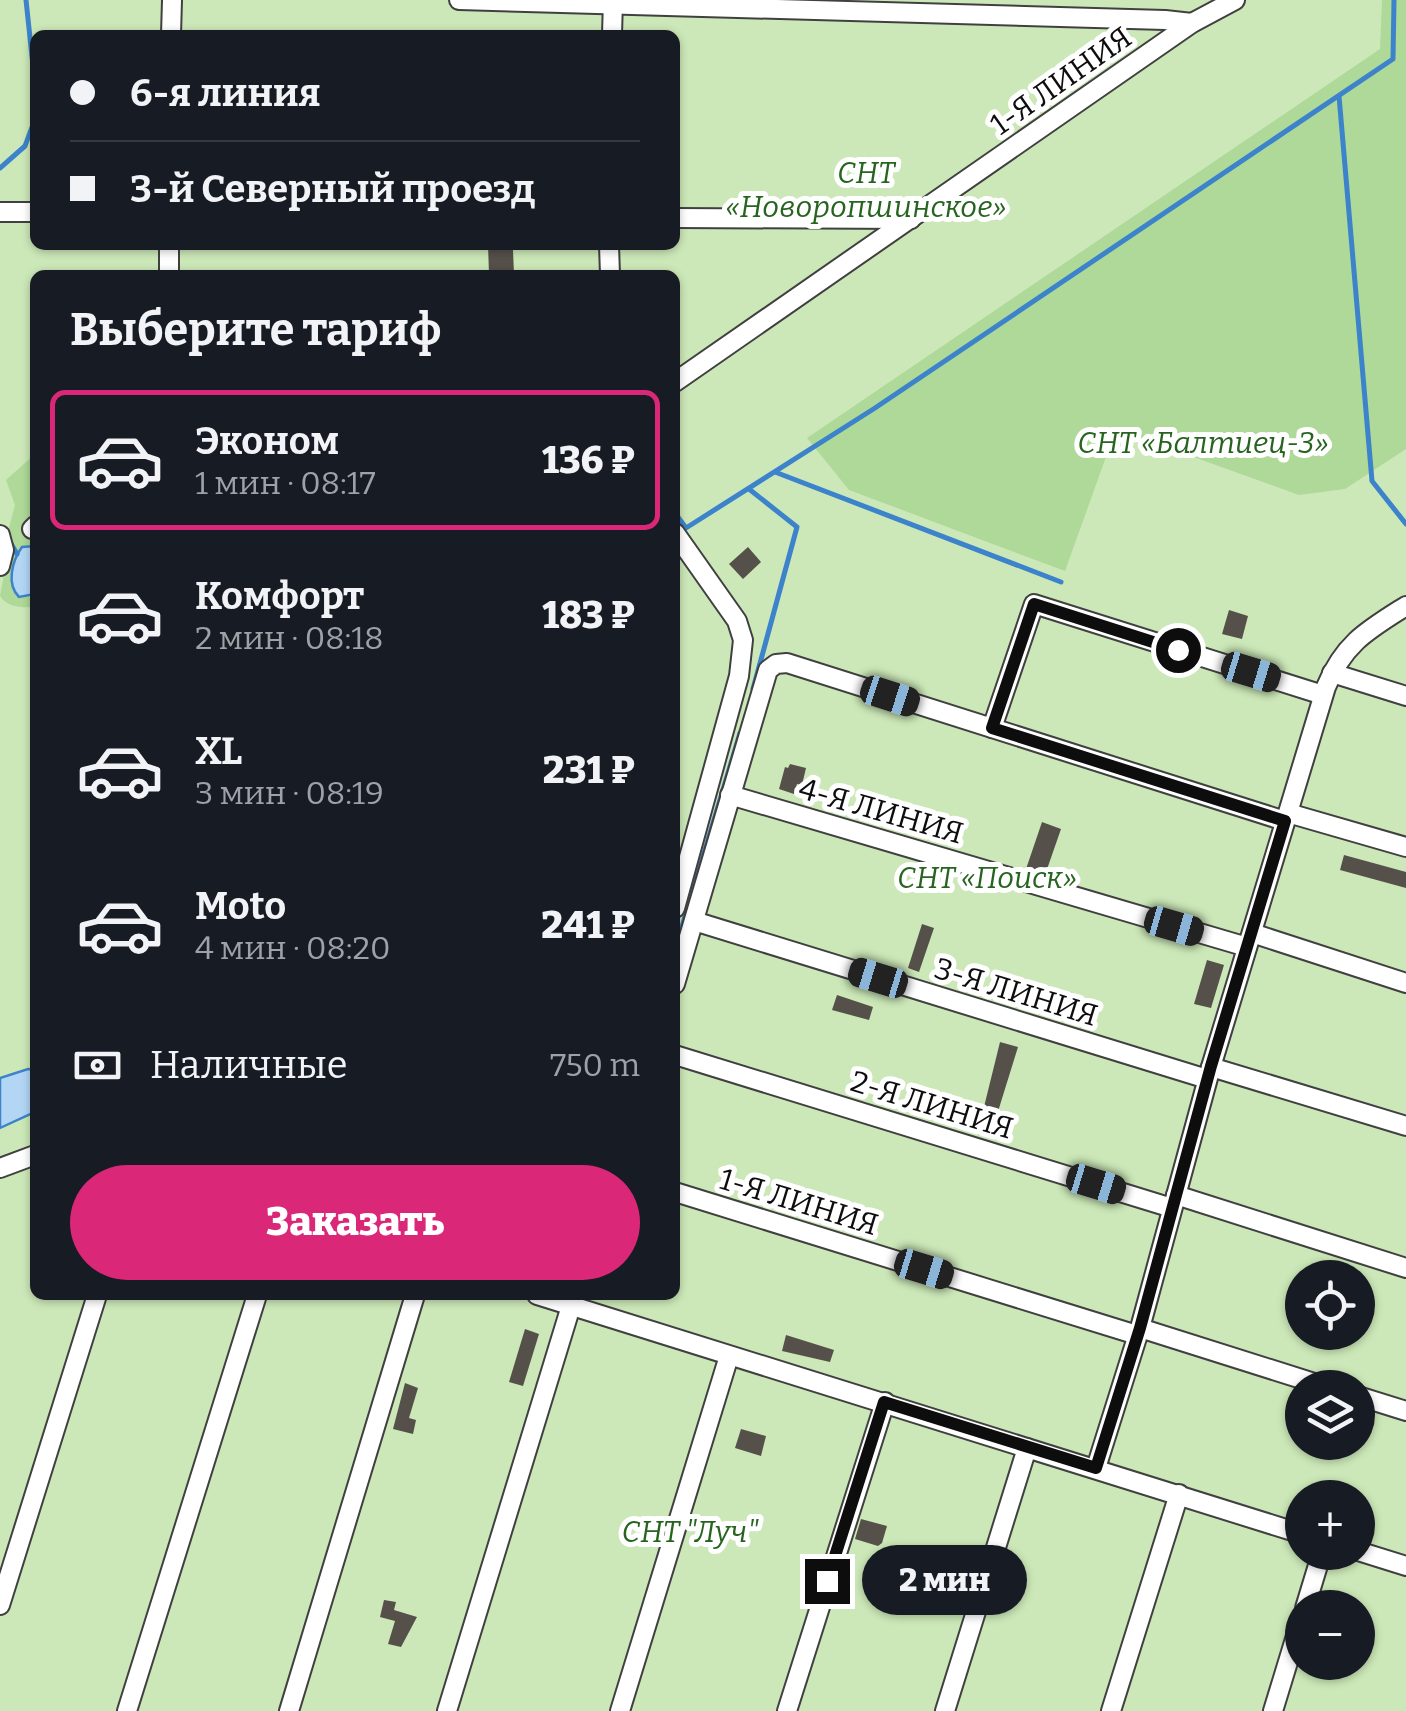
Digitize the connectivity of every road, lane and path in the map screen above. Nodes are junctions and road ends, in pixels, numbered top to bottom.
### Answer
1 (172, 0) edge
2 (458, 0) edge
3 (1235, 0) edge
4 (613, 1) edge
5 (1192, 24) junction
6 (171, 30) edge
7 (612, 30) edge
8 (0, 212) edge
9 (30, 212) edge
10 (680, 218) edge
11 (911, 218) junction
12 (680, 379) edge
13 (0, 535) edge
14 (680, 540) edge
15 (0, 566) edge
16 (1406, 606) edge
17 (1332, 674) junction
18 (1323, 695) junction
19 (1406, 696) edge
20 (992, 728) junction
21 (730, 795) junction
22 (1286, 817) junction
23 (1406, 848) edge
24 (680, 890) edge
25 (694, 921) junction
26 (1250, 940) junction
27 (680, 967) edge
28 (1406, 983) edge
29 (680, 1056) edge
30 (1209, 1073) junction
31 (1406, 1126) edge
32 (30, 1157) edge
33 (0, 1168) edge
34 (680, 1194) edge
35 (1174, 1201) junction
36 (1406, 1268) edge
37 (94, 1300) edge
38 (255, 1300) edge
39 (413, 1300) edge
40 (570, 1301) edge
41 (1138, 1331) junction
42 (729, 1356) junction
43 (1285, 1375) edge
44 (884, 1402) junction
45 (1375, 1402) edge
46 (1406, 1412) edge
47 (1027, 1448) junction
48 (1096, 1468) junction
49 (1180, 1494) junction
50 (1285, 1528) edge
51 (1375, 1556) edge
52 (1406, 1566) edge
53 (0, 1605) edge
54 (1285, 1672) edge
55 (128, 1711) edge
56 (289, 1711) edge
57 (447, 1711) edge
58 (620, 1711) edge
59 (786, 1711) edge
60 (946, 1711) edge
61 (1112, 1711) edge
62 (1273, 1711) edge

1 - 6 street
2 - 4 street
3 - 5 street, 1-Я ЛИНИЯ
4 - 5 street
4 - 7 street
5 - 11 street, 1-Я ЛИНИЯ
8 - 9 street
10 - 11 street
11 - 12 street, 1-Я ЛИНИЯ
13 - 15 street
14 - 24 street
16 - 17 street
17 - 18 street
17 - 19 street
18 - 20 street
18 - 22 street
20 - 21 street
20 - 22 street
21 - 25 street
21 - 26 street, 4-Я ЛИНИЯ
22 - 23 street
22 - 26 street
25 - 27 street
25 - 30 street, 3-Я ЛИНИЯ
26 - 28 street, 4-Я ЛИНИЯ
26 - 30 street
29 - 35 street, 2-Я ЛИНИЯ
30 - 31 street, 3-Я ЛИНИЯ
30 - 35 street
32 - 33 street
34 - 41 street, 1-Я ЛИНИЯ
35 - 36 street, 2-Я ЛИНИЯ
35 - 41 street
37 - 53 street
38 - 55 street
39 - 56 street
40 - 42 street
40 - 57 street
41 - 43 street, 1-Я ЛИНИЯ
41 - 48 street
42 - 44 street
42 - 58 street
44 - 47 street
44 - 59 street
45 - 46 street
47 - 48 street
47 - 60 street
48 - 49 street
49 - 50 street
49 - 61 street
51 - 52 street
54 - 62 street

